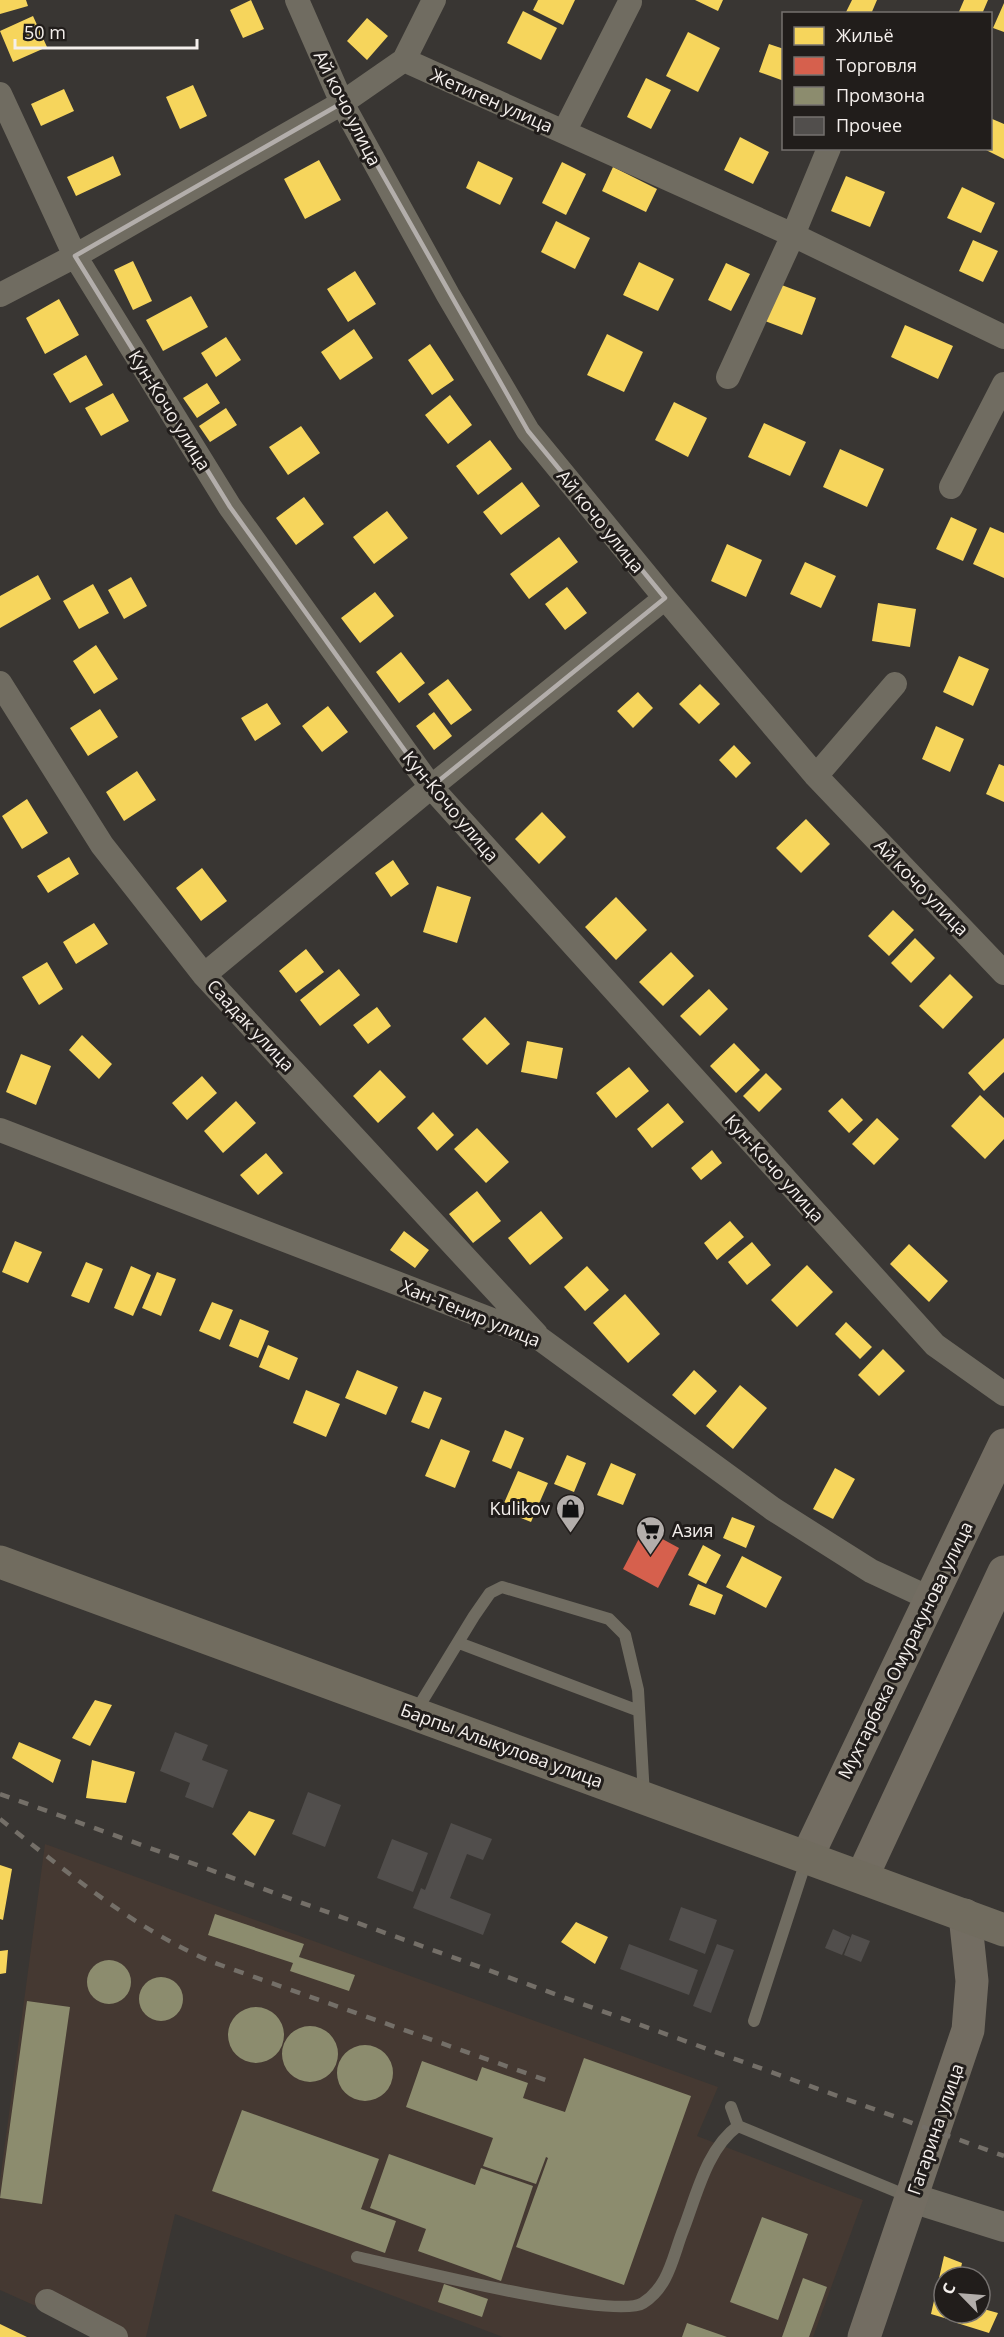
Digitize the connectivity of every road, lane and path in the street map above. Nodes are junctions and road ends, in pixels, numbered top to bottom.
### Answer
1 (297, 0) edge
2 (434, 0) edge
3 (630, 2) dead end
4 (404, 60) junction
5 (0, 94) edge
6 (342, 103) junction
7 (564, 132) junction
8 (828, 150) edge
9 (793, 235) junction
10 (75, 256) junction
11 (0, 294) edge
12 (1004, 337) edge
13 (728, 377) dead end
14 (1004, 384) edge
15 (951, 487) dead end
16 (665, 598) junction
17 (0, 682) edge
18 (895, 684) dead end
19 (816, 776) junction
20 (431, 787) junction
21 (1004, 973) edge
22 (204, 975) junction
23 (0, 1130) edge
24 (539, 1338) junction
25 (1004, 1394) edge
26 (1004, 1444) edge
27 (0, 1562) edge
28 (1004, 1572) edge
29 (929, 1598) junction
30 (459, 1643) junction
31 (639, 1711) junction
32 (414, 1713) junction
33 (644, 1797) junction
34 (807, 1857) junction
35 (862, 1877) junction
36 (965, 1916) junction
37 (1004, 1930) edge
38 (754, 2021) dead end
39 (730, 2107) dead end
40 (738, 2126) junction
41 (912, 2198) junction
42 (1004, 2227) edge
43 (357, 2257) dead end
44 (47, 2301) dead end
45 (116, 2337) edge
46 (864, 2337) edge

1 - 6 street, Ай кочо улица
2 - 4 street
3 - 7 street
4 - 6 street
4 - 7 street, Жетиген улица
5 - 10 street, Кун-Кочо улица
6 - 10 street
6 - 16 street, Ай кочо улица
7 - 9 street, Жетиген улица
8 - 9 street
9 - 12 street, Жетиген улица
9 - 13 street
10 - 11 street
10 - 20 street, Кун-Кочо улица
14 - 15 street
16 - 19 street, Ай кочо улица
16 - 20 street
17 - 22 street, Саадак улица
18 - 19 street
19 - 21 street, Ай кочо улица
20 - 22 street
20 - 25 street, Кун-Кочо улица
22 - 24 street, Саадак улица
23 - 24 street, Хан-Тенир улица
24 - 29 street, Хан-Тенир улица
26 - 29 main road, Мухтарбека Омуракунова улица
27 - 32 main road, Барпы Алыкулова улица
28 - 35 main road
29 - 34 main road, Мухтарбека Омуракунова улица
30 - 31 lane
30 - 31 lane
30 - 32 lane
31 - 33 lane
32 - 33 main road, Барпы Алыкулова улица
33 - 34 main road, Барпы Алыкулова улица
34 - 35 main road, Барпы Алыкулова улица
34 - 38 lane
35 - 36 main road, Барпы Алыкулова улица
36 - 37 main road, Барпы Алыкулова улица
36 - 41 main road, Гагарина улица
39 - 40 lane
40 - 41 lane
40 - 43 lane
41 - 42 street
41 - 46 main road, Гагарина улица
44 - 45 street

